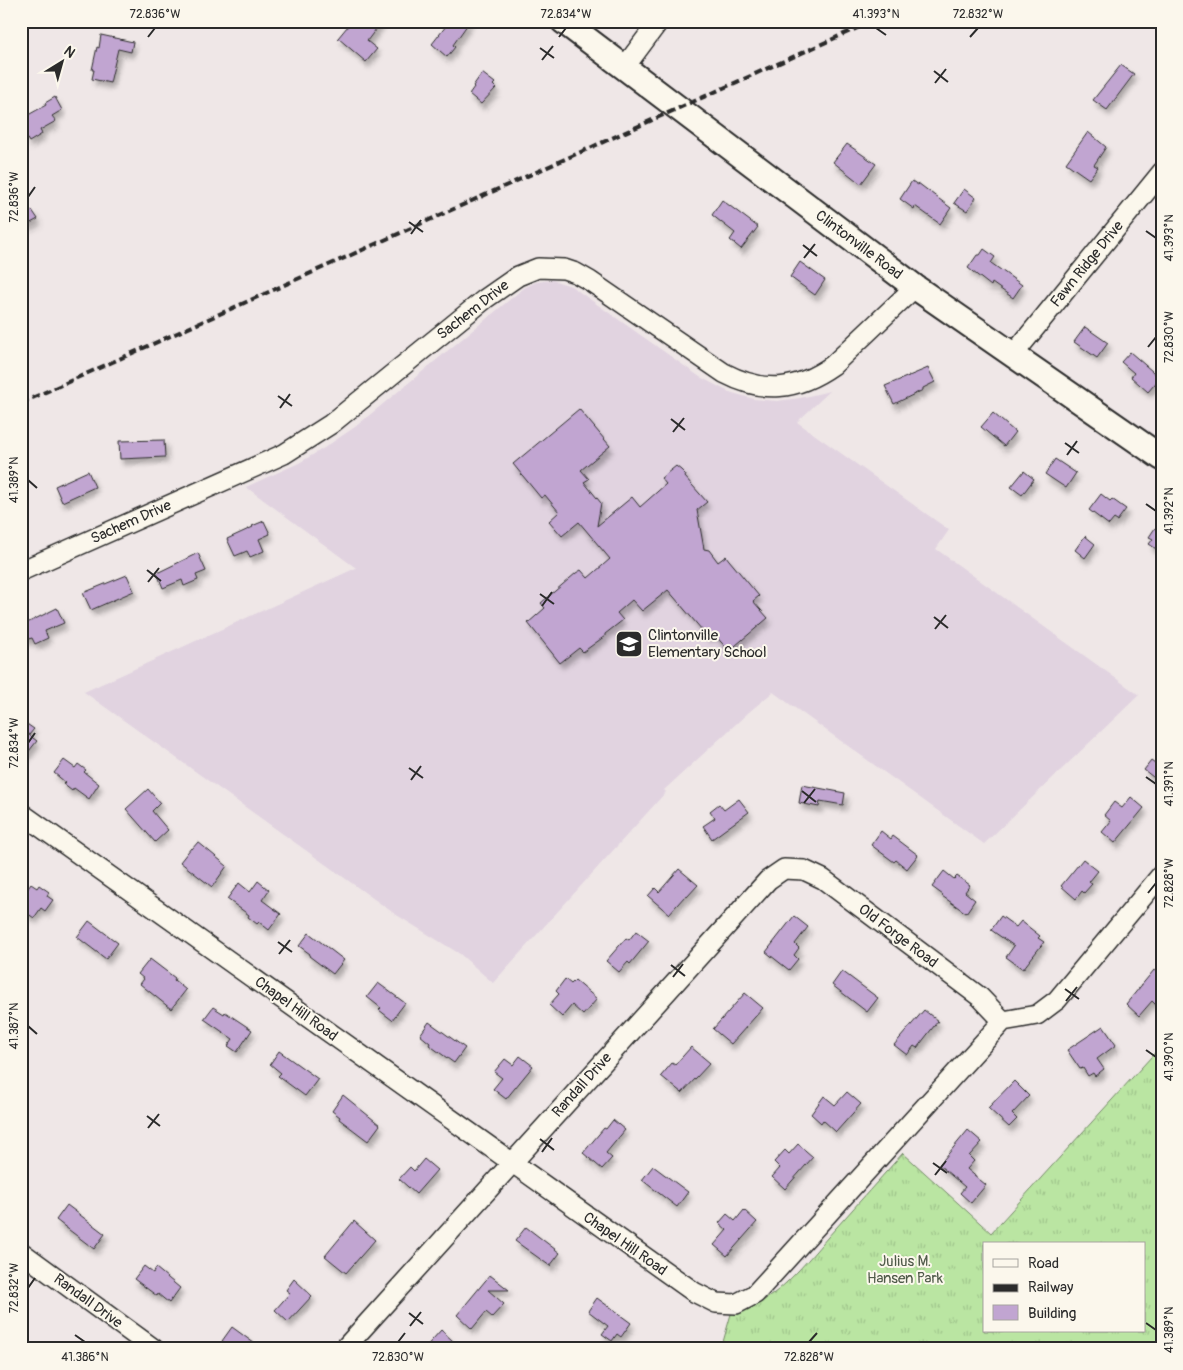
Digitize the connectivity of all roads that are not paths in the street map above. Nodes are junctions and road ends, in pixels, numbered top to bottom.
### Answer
1 (563, 21) edge
2 (659, 21) edge
3 (624, 68) junction
4 (1162, 172) edge
5 (915, 287) junction
6 (1013, 355) junction
7 (1162, 458) edge
8 (21, 571) edge
9 (21, 813) edge
10 (784, 870) joint
11 (1162, 874) edge
12 (1003, 1021) junction
13 (511, 1163) junction
14 (21, 1252) edge
15 (154, 1349) edge
16 (344, 1349) edge

1 - 3 main road, Clintonville Road
2 - 3 street
3 - 5 main road, Clintonville Road
4 - 6 street, Fawn Ridge Drive
5 - 6 main road, Clintonville Road
5 - 8 street, Sachem Drive
6 - 7 main road, Clintonville Road
9 - 13 street, Chapel Hill Road
10 - 12 street, Old Forge Road
10 - 13 street, Randall Drive
11 - 12 street
12 - 13 street, Chapel Hill Road
13 - 16 street, Randall Drive
14 - 15 street, Randall Drive

